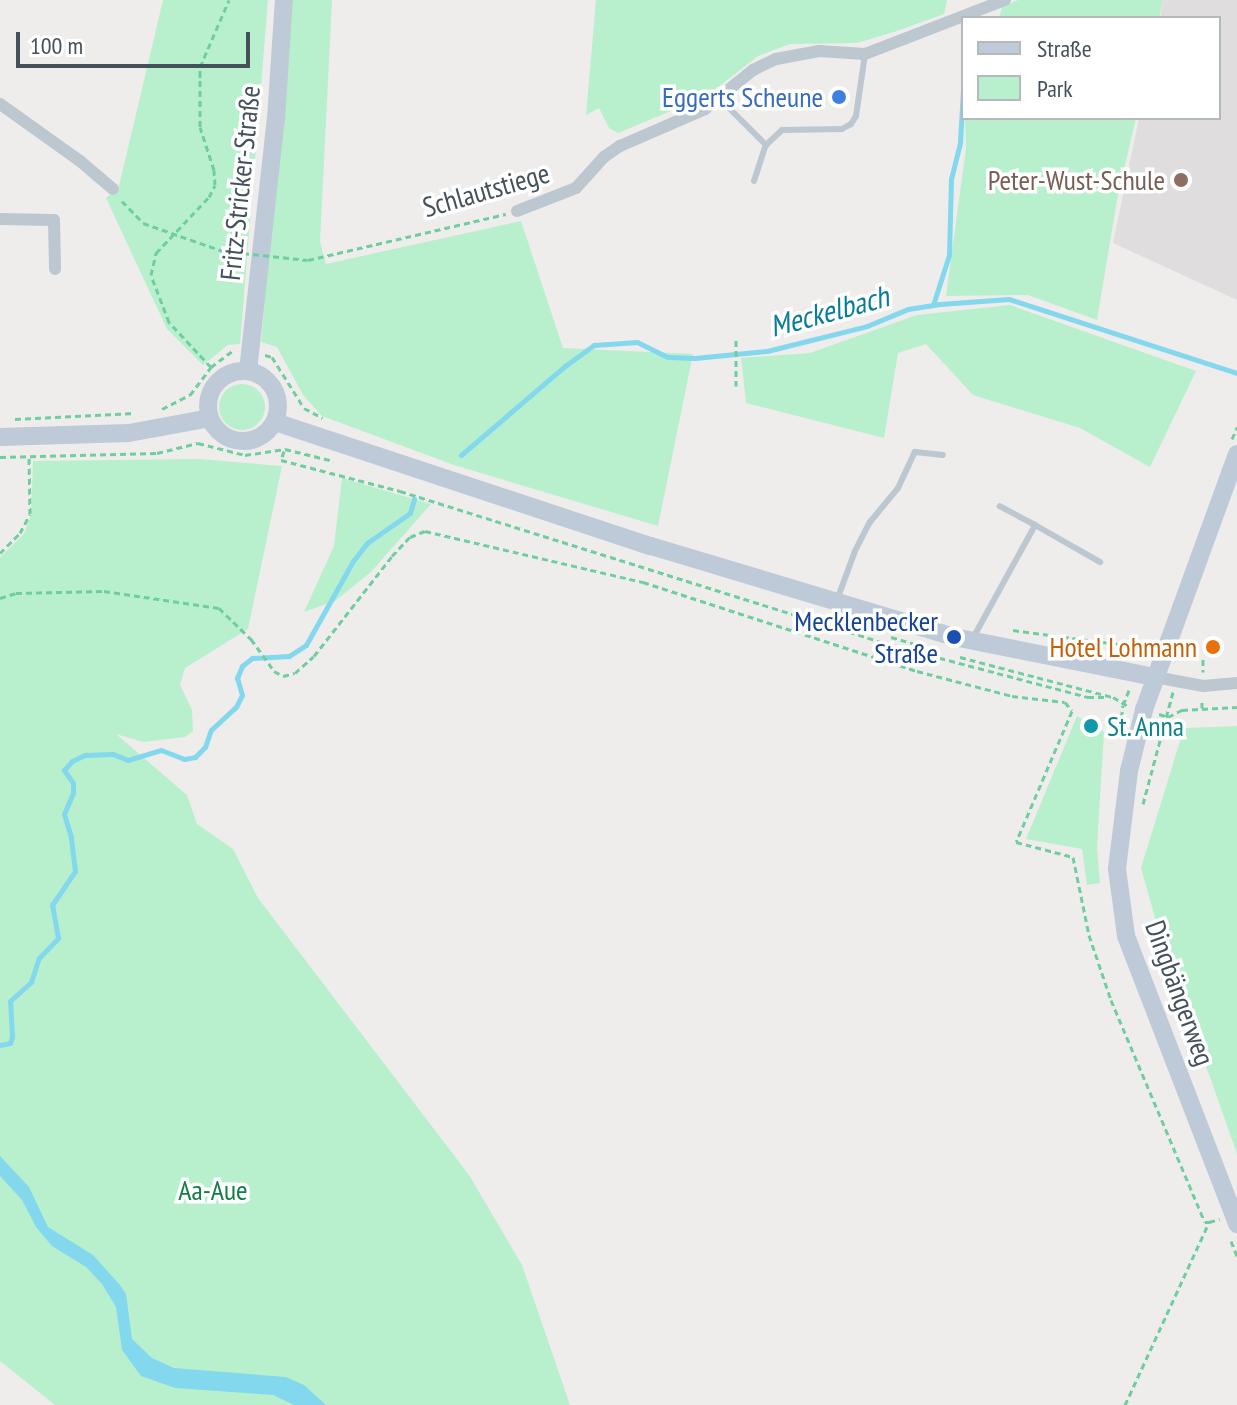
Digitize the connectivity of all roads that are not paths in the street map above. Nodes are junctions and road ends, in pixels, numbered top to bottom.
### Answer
1 (284, 0) edge
2 (1005, 0) edge
3 (964, 16) edge
4 (961, 17) edge
5 (865, 54) junction
6 (721, 100) junction
7 (0, 104) edge
8 (766, 145) junction
9 (754, 181) dead end
10 (113, 189) road end
11 (517, 211) road end
12 (0, 219) edge
13 (55, 269) dead end
14 (248, 371) junction
15 (210, 418) junction
16 (275, 422) junction
17 (0, 437) edge
18 (1237, 454) edge
19 (943, 455) dead end
20 (1000, 506) dead end
21 (1035, 525) junction
22 (1100, 562) dead end
23 (836, 603) junction
24 (972, 642) junction
25 (1155, 677) junction
26 (1237, 683) edge
27 (1236, 1221) edge

1 - 14 main road, Fritz-Stricker-Straße
2 - 3 street, Schlautstiege
4 - 5 street, Schlautstiege
5 - 6 street, Schlautstiege
5 - 8 lane
6 - 8 lane
6 - 11 street, Schlautstiege
7 - 10 street
8 - 9 lane
12 - 13 street
14 - 15 main road
14 - 16 main road
15 - 16 main road
15 - 17 main road
16 - 23 main road
18 - 25 main road, Dingbängerweg
19 - 23 lane
20 - 21 lane
21 - 22 lane
21 - 24 lane
23 - 24 main road
24 - 25 main road
25 - 26 street
25 - 27 main road, Dingbängerweg

